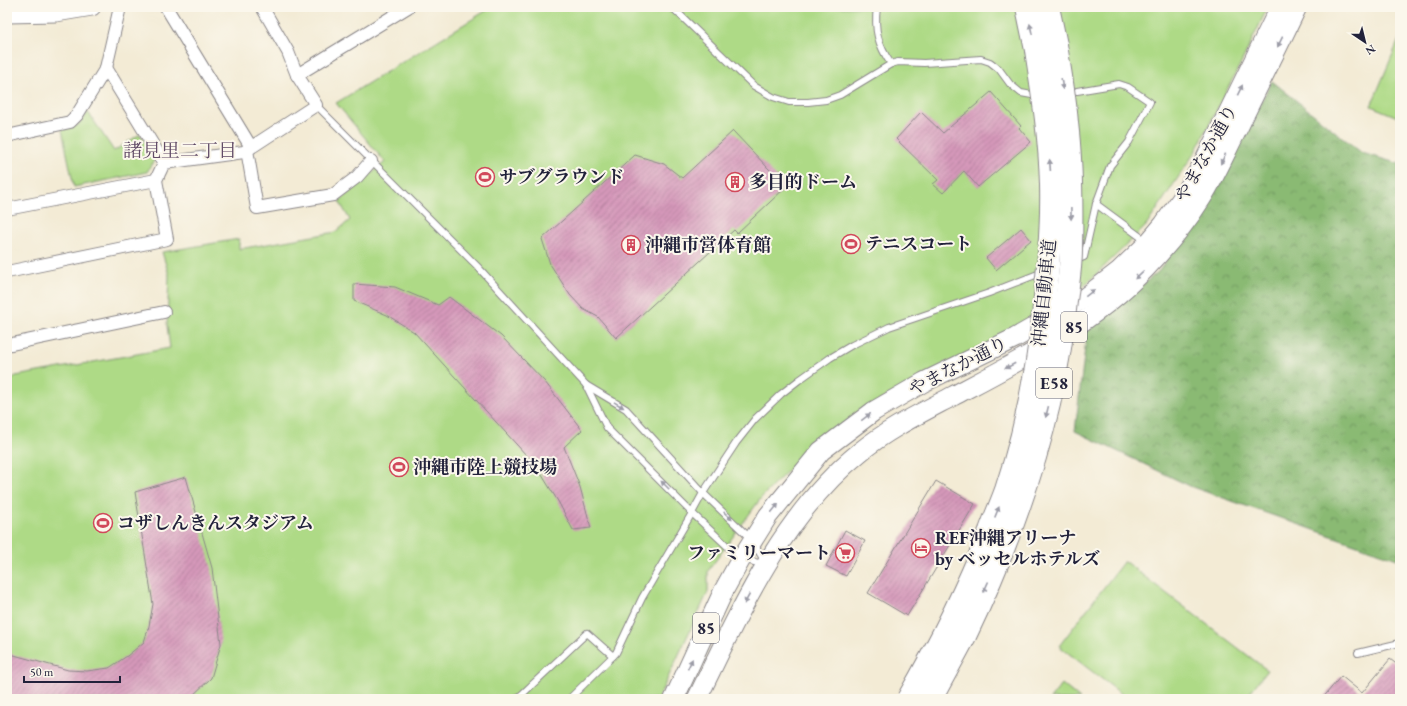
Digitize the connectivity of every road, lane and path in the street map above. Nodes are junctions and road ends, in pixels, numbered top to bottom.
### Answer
1 (92, 7) edge
2 (120, 7) edge
3 (166, 7) edge
4 (262, 7) edge
5 (408, 7) edge
6 (670, 7) edge
7 (876, 7) edge
8 (1027, 7) edge
9 (1048, 7) edge
10 (1280, 7) edge
11 (1297, 7) edge
12 (7, 14) edge
13 (1046, 48) junction
14 (891, 64) junction
15 (106, 68) junction
16 (297, 75) junction
17 (1077, 91) dead end
18 (1032, 95) dead end
19 (316, 105) junction
20 (7, 136) edge
21 (249, 149) junction
22 (371, 161) junction
23 (164, 163) junction
24 (156, 180) junction
25 (1096, 204) junction
26 (7, 209) edge
27 (1154, 247) junction
28 (1062, 266) dead end
29 (1055, 268) dead end
30 (7, 272) edge
31 (164, 312) dead end
32 (7, 345) edge
33 (586, 385) junction
34 (703, 493) junction
35 (692, 513) junction
36 (752, 540) junction
37 (982, 551) junction
38 (741, 559) junction
39 (766, 565) junction
40 (1400, 644) edge
41 (1358, 653) dead end
42 (613, 656) junction
43 (518, 699) edge
44 (568, 699) edge
45 (674, 699) edge
46 (697, 699) edge
47 (896, 699) edge
48 (908, 699) edge
49 (931, 699) edge

1 - 12 street
2 - 15 street
3 - 21 street
4 - 16 street
5 - 16 street
6 - 14 lane
7 - 14 lane
13 -> 8 highway, 沖縄自動車道 / E58
9 - 13 highway, 沖縄自動車道 / E58
27 -> 10 main road, やまなか通り / 85
11 -> 27 main road, やまなか通り / 85
37 -> 13 highway, 沖縄自動車道 / E58, bridge
13 -> 49 highway, 沖縄自動車道 / E58, bridge
14 - 18 lane
15 - 20 street
15 - 23 street
16 - 19 street
17 - 25 lane
19 - 21 street
19 - 22 lane
21 - 22 street
21 - 23 street
22 - 33 lane
23 - 24 street
24 - 26 street
24 - 30 street
25 - 27 lane
25 - 28 lane
36 -> 27 main road, やまなか通り / 85
27 -> 39 main road, やまなか通り / 85
29 - 34 lane
31 - 32 street
33 -> 34 lane
35 -> 33 lane
34 - 35 lane
34 -> 36 lane
35 - 38 lane
35 - 42 lane
36 - 38 main road, やまなか通り / 85
36 - 39 lane
37 - 47 highway, bridge
37 - 48 highway, 沖縄自動車道 / E58, bridge
38 - 39 lane
45 -> 38 main road, やまなか通り / 85
39 -> 46 main road, やまなか通り / 85
40 - 41 lane
42 - 43 lane
42 - 44 lane

